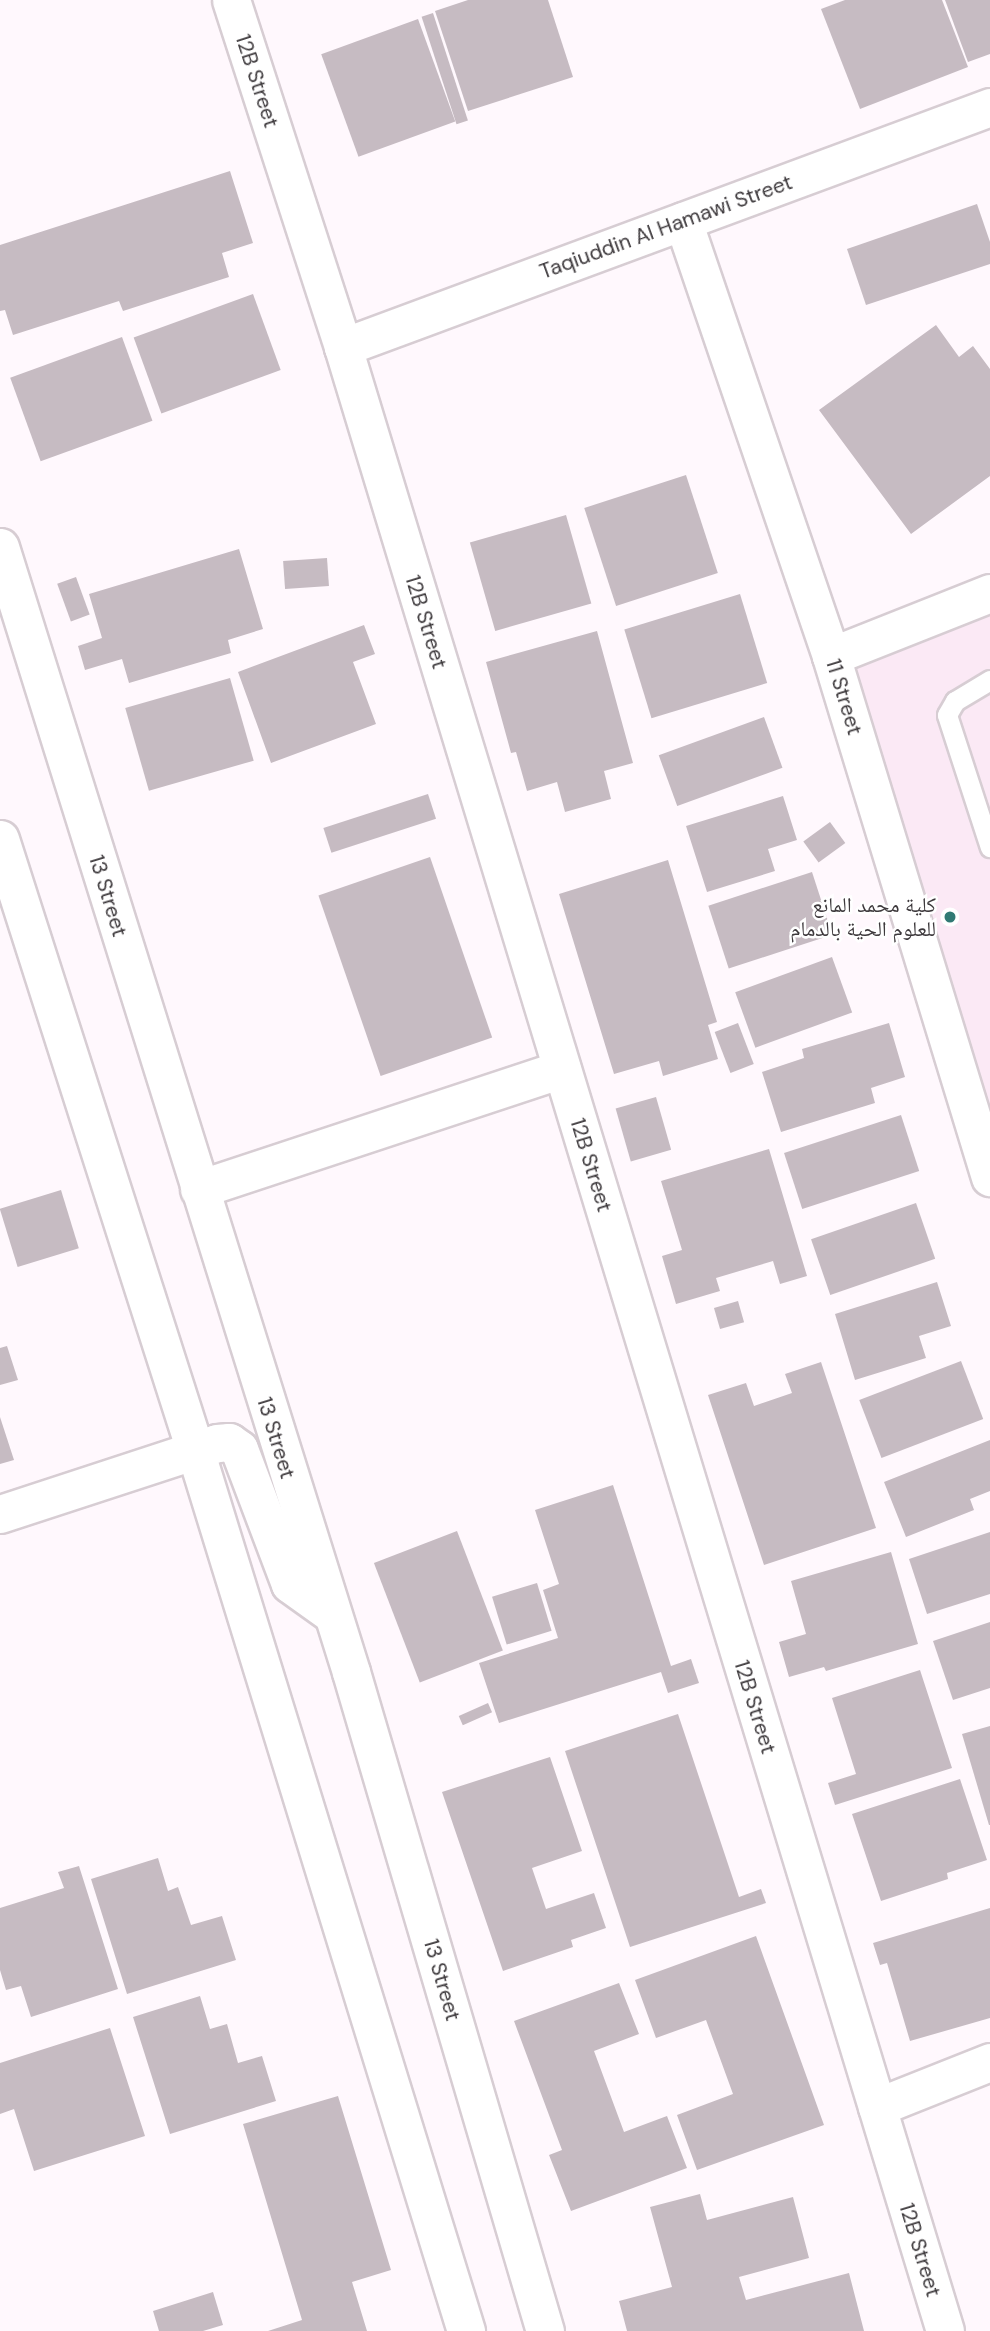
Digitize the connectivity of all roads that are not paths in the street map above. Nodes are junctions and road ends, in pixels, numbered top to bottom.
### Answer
1 (231, 0) edge
2 (990, 107) edge
3 (683, 221) junction
4 (343, 348) junction
5 (0, 547) edge
6 (990, 593) edge
7 (831, 656) junction
8 (990, 680) edge
9 (0, 839) edge
10 (990, 847) edge
11 (562, 1069) junction
12 (990, 1177) edge
13 (199, 1189) junction
14 (195, 1450) junction
15 (0, 1514) edge
16 (332, 1614) junction
17 (990, 2062) edge
18 (877, 2107) junction
19 (466, 2331) edge
20 (545, 2331) edge
21 (945, 2331) edge

1 - 4 street, 12B Street
2 - 3 street, Taqiuddin Al Hamawi Street
3 - 4 street, Taqiuddin Al Hamawi Street
3 - 7 street, 11 Street
4 - 11 street, 12B Street
5 - 13 street, 13 Street
6 - 7 street
7 - 12 street, 11 Street
8 - 10 lane
9 - 14 street
11 - 13 street
11 - 18 street, 12B Street
13 - 16 street, 13 Street
14 - 15 street
14 - 16 street
14 - 19 street
16 - 20 street, 13 Street
17 - 18 street
18 - 21 street, 12B Street

